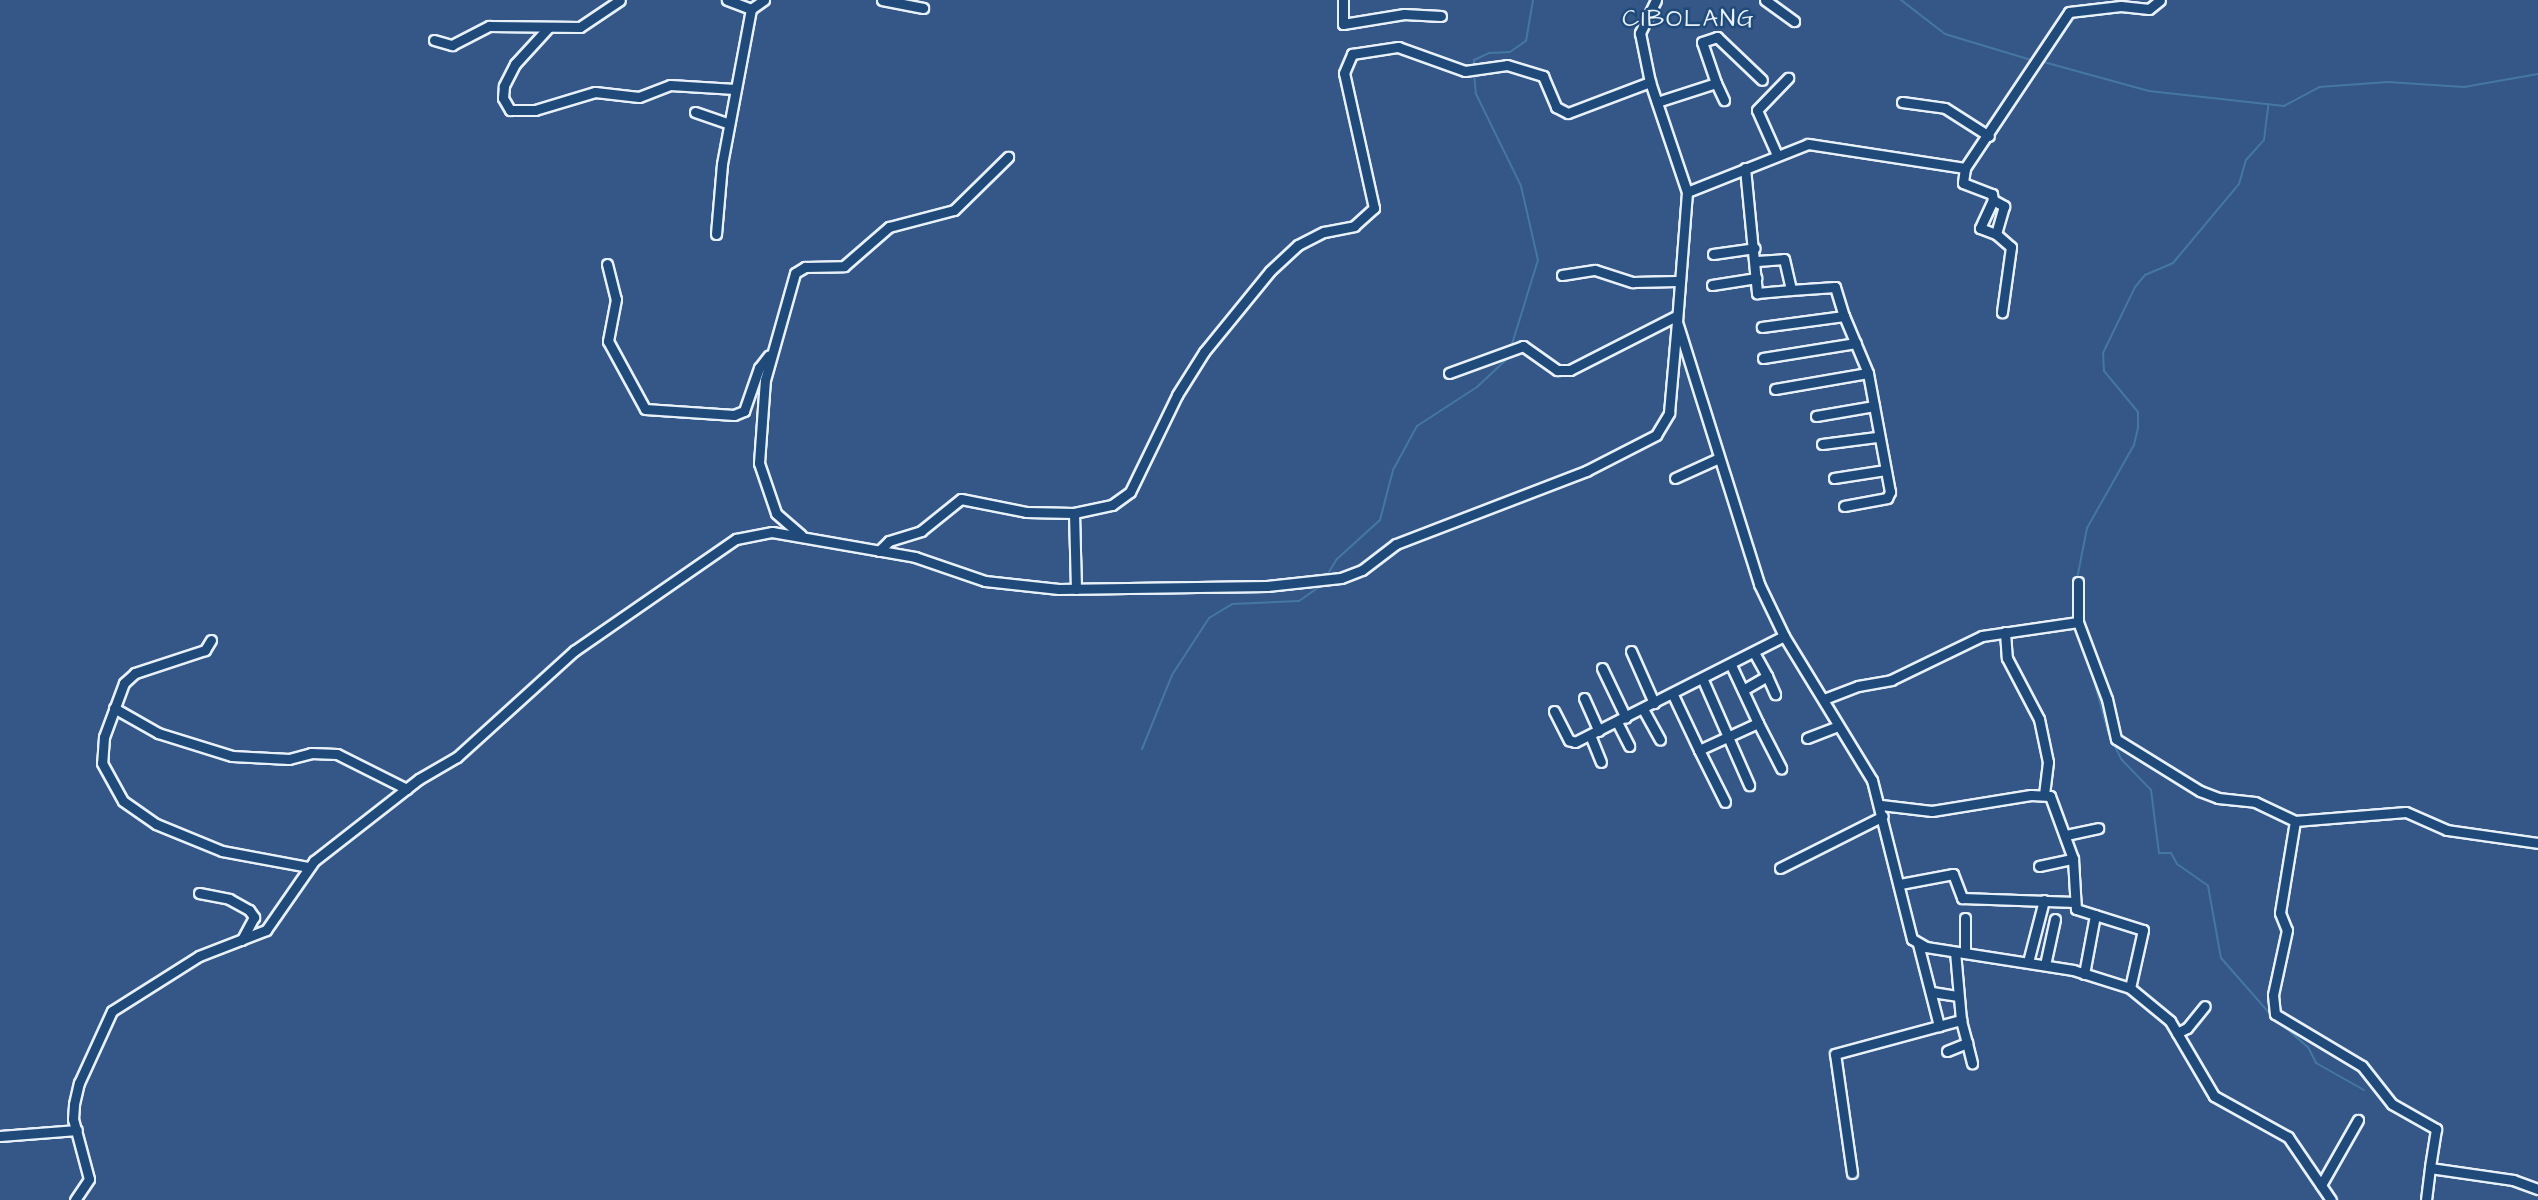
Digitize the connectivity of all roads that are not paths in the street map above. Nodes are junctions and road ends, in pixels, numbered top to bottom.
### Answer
1 (620, 0) edge
2 (727, 0) edge
3 (764, 0) edge
4 (882, 0) edge
5 (1343, 0) edge
6 (1656, 0) edge
7 (1765, 0) edge
8 (2160, 0) edge
9 (923, 8) dead end
10 (751, 9) junction
11 (1441, 16) dead end
12 (1794, 21) dead end
13 (548, 28) junction
14 (434, 40) dead end
15 (1788, 78) dead end
16 (1762, 80) dead end
17 (1650, 82) junction
18 (1716, 83) junction
19 (735, 89) junction
20 (1724, 100) dead end
21 (1657, 102) junction
22 (1902, 102) dead end
23 (695, 111) dead end
24 (729, 124) junction
25 (1989, 136) junction
26 (1777, 155) junction
27 (1008, 157) dead end
28 (1745, 168) junction
29 (1965, 168) junction
30 (1687, 192) junction
31 (1993, 200) junction
32 (716, 233) dead end
33 (1996, 234) junction
34 (1755, 248) junction
35 (1713, 254) dead end
36 (1757, 261) junction
37 (607, 264) dead end
38 (1562, 275) dead end
39 (1756, 278) junction
40 (1677, 281) junction
41 (1712, 285) dead end
42 (1791, 290) junction
43 (2002, 312) dead end
44 (1844, 316) junction
45 (1677, 319) junction
46 (1762, 327) dead end
47 (1856, 343) junction
48 (770, 354) junction
49 (1763, 358) dead end
50 (1449, 373) dead end
51 (1868, 373) junction
52 (1775, 389) dead end
53 (1874, 406) junction
54 (1816, 415) dead end
55 (1877, 437) junction
56 (1822, 444) dead end
57 (1720, 458) junction
58 (1885, 470) junction
59 (1675, 478) dead end
60 (1834, 478) dead end
61 (1844, 506) dead end
62 (1074, 513) junction
63 (806, 538) junction
64 (879, 551) junction
65 (2078, 582) dead end
66 (1076, 589) junction
67 (2078, 622) junction
68 (2005, 632) junction
69 (1784, 636) junction
70 (211, 640) dead end
71 (1631, 651) dead end
72 (1754, 653) junction
73 (1731, 665) junction
74 (1602, 668) dead end
75 (1767, 676) junction
76 (1703, 680) junction
77 (1744, 690) junction
78 (1775, 694) dead end
79 (1673, 695) junction
80 (1584, 698) dead end
81 (1824, 699) junction
82 (1654, 703) junction
83 (114, 708) junction
84 (1643, 709) junction
85 (1554, 711) dead end
86 (1621, 720) junction
87 (1758, 723) junction
88 (1838, 726) junction
89 (1594, 733) junction
90 (1728, 738) junction
91 (1807, 738) dead end
92 (1660, 740) dead end
93 (1629, 746) dead end
94 (1699, 750) junction
95 (1601, 762) dead end
96 (1781, 768) dead end
97 (1749, 785) dead end
98 (407, 789) junction
99 (2044, 794) junction
100 (1725, 802) dead end
101 (1881, 806) junction
102 (1883, 817) junction
103 (2295, 821) junction
104 (2098, 828) dead end
105 (2066, 835) junction
106 (2538, 843) edge
107 (2073, 859) junction
108 (2039, 866) dead end
109 (308, 867) junction
110 (1780, 868) dead end
111 (1900, 884) junction
112 (200, 893) dead end
113 (2043, 900) junction
114 (2075, 902) junction
115 (2095, 915) junction
116 (1965, 918) dead end
117 (2055, 919) dead end
118 (242, 940) junction
119 (1918, 944) junction
120 (1960, 953) junction
121 (2028, 962) junction
122 (2045, 965) junction
123 (2084, 974) junction
124 (2130, 988) junction
125 (1931, 992) junction
126 (1957, 996) junction
127 (2205, 1006) dead end
128 (1961, 1020) junction
129 (1939, 1026) junction
130 (2176, 1033) junction
131 (1968, 1043) junction
132 (1947, 1051) dead end
133 (1972, 1063) dead end
134 (2358, 1120) dead end
135 (77, 1130) junction
136 (0, 1136) edge
137 (2430, 1168) junction
138 (1852, 1173) dead end
139 (2321, 1185) junction
140 (2538, 1189) edge
141 (75, 1200) edge
142 (2332, 1200) edge
143 (2426, 1200) edge

1 - 13 street
2 - 10 street
3 - 10 street
4 - 9 street
5 - 11 street
6 - 17 street
7 - 12 street
8 - 25 street
10 - 19 street
13 - 14 street
13 - 19 street
15 - 26 street
16 - 18 street
17 - 21 street
17 - 62 street
18 - 20 street
18 - 21 street
19 - 24 street
21 - 30 street
22 - 25 street
23 - 24 street
24 - 32 street
25 - 29 street
26 - 28 street
26 - 29 street
27 - 48 street
28 - 30 street
28 - 34 street
29 - 31 street
30 - 40 street
31 - 33 street
31 - 33 street
33 - 43 street
34 - 35 street
34 - 36 street
36 - 39 street
36 - 42 street
37 - 48 street
38 - 40 street
39 - 41 street
39 - 42 street
40 - 45 street
42 - 44 street
44 - 46 street
44 - 47 street
45 - 50 street
45 - 57 street
45 - 66 street
47 - 49 street
47 - 51 street
48 - 63 street
51 - 52 street
51 - 53 street
53 - 54 street
53 - 55 street
55 - 56 street
55 - 58 street
57 - 59 street
57 - 69 street
58 - 60 street
58 - 61 street
62 - 64 street
62 - 66 street
63 - 64 street
63 - 98 street
64 - 66 street
65 - 67 street
67 - 68 street
67 - 103 street
68 - 81 street
68 - 99 street
69 - 72 street
69 - 81 street
70 - 83 street
71 - 82 street
72 - 73 street
72 - 75 street
73 - 76 street
73 - 77 street
74 - 86 street
75 - 77 street
75 - 78 street
76 - 79 street
76 - 90 street
77 - 87 street
79 - 82 street
79 - 94 street
80 - 89 street
81 - 88 street
82 - 84 street
83 - 98 street
83 - 109 street
84 - 86 street
84 - 92 street
85 - 89 street
86 - 89 street
86 - 93 street
87 - 90 street
87 - 96 street
88 - 91 street
88 - 101 street
89 - 95 street
90 - 94 street
90 - 97 street
94 - 100 street
98 - 109 street
99 - 101 street
99 - 105 street
101 - 102 street
102 - 110 street
102 - 111 street
103 - 106 street
103 - 137 street
104 - 105 street
105 - 107 street
107 - 108 street
107 - 114 street
109 - 118 street
111 - 113 street
111 - 119 street
112 - 118 street
113 - 114 street
113 - 121 street
114 - 115 street
115 - 123 street
115 - 124 street
116 - 120 street
117 - 122 street
118 - 135 street
119 - 120 street
119 - 125 street
120 - 121 street
120 - 126 street
121 - 122 street
122 - 123 street
123 - 124 street
124 - 130 street
125 - 126 street
125 - 129 street
126 - 128 street
127 - 130 street
128 - 129 street
128 - 131 street
129 - 138 street
130 - 139 street
131 - 132 street
131 - 133 street
134 - 139 street
135 - 136 street
135 - 141 street
137 - 140 street
137 - 143 street
139 - 142 street

